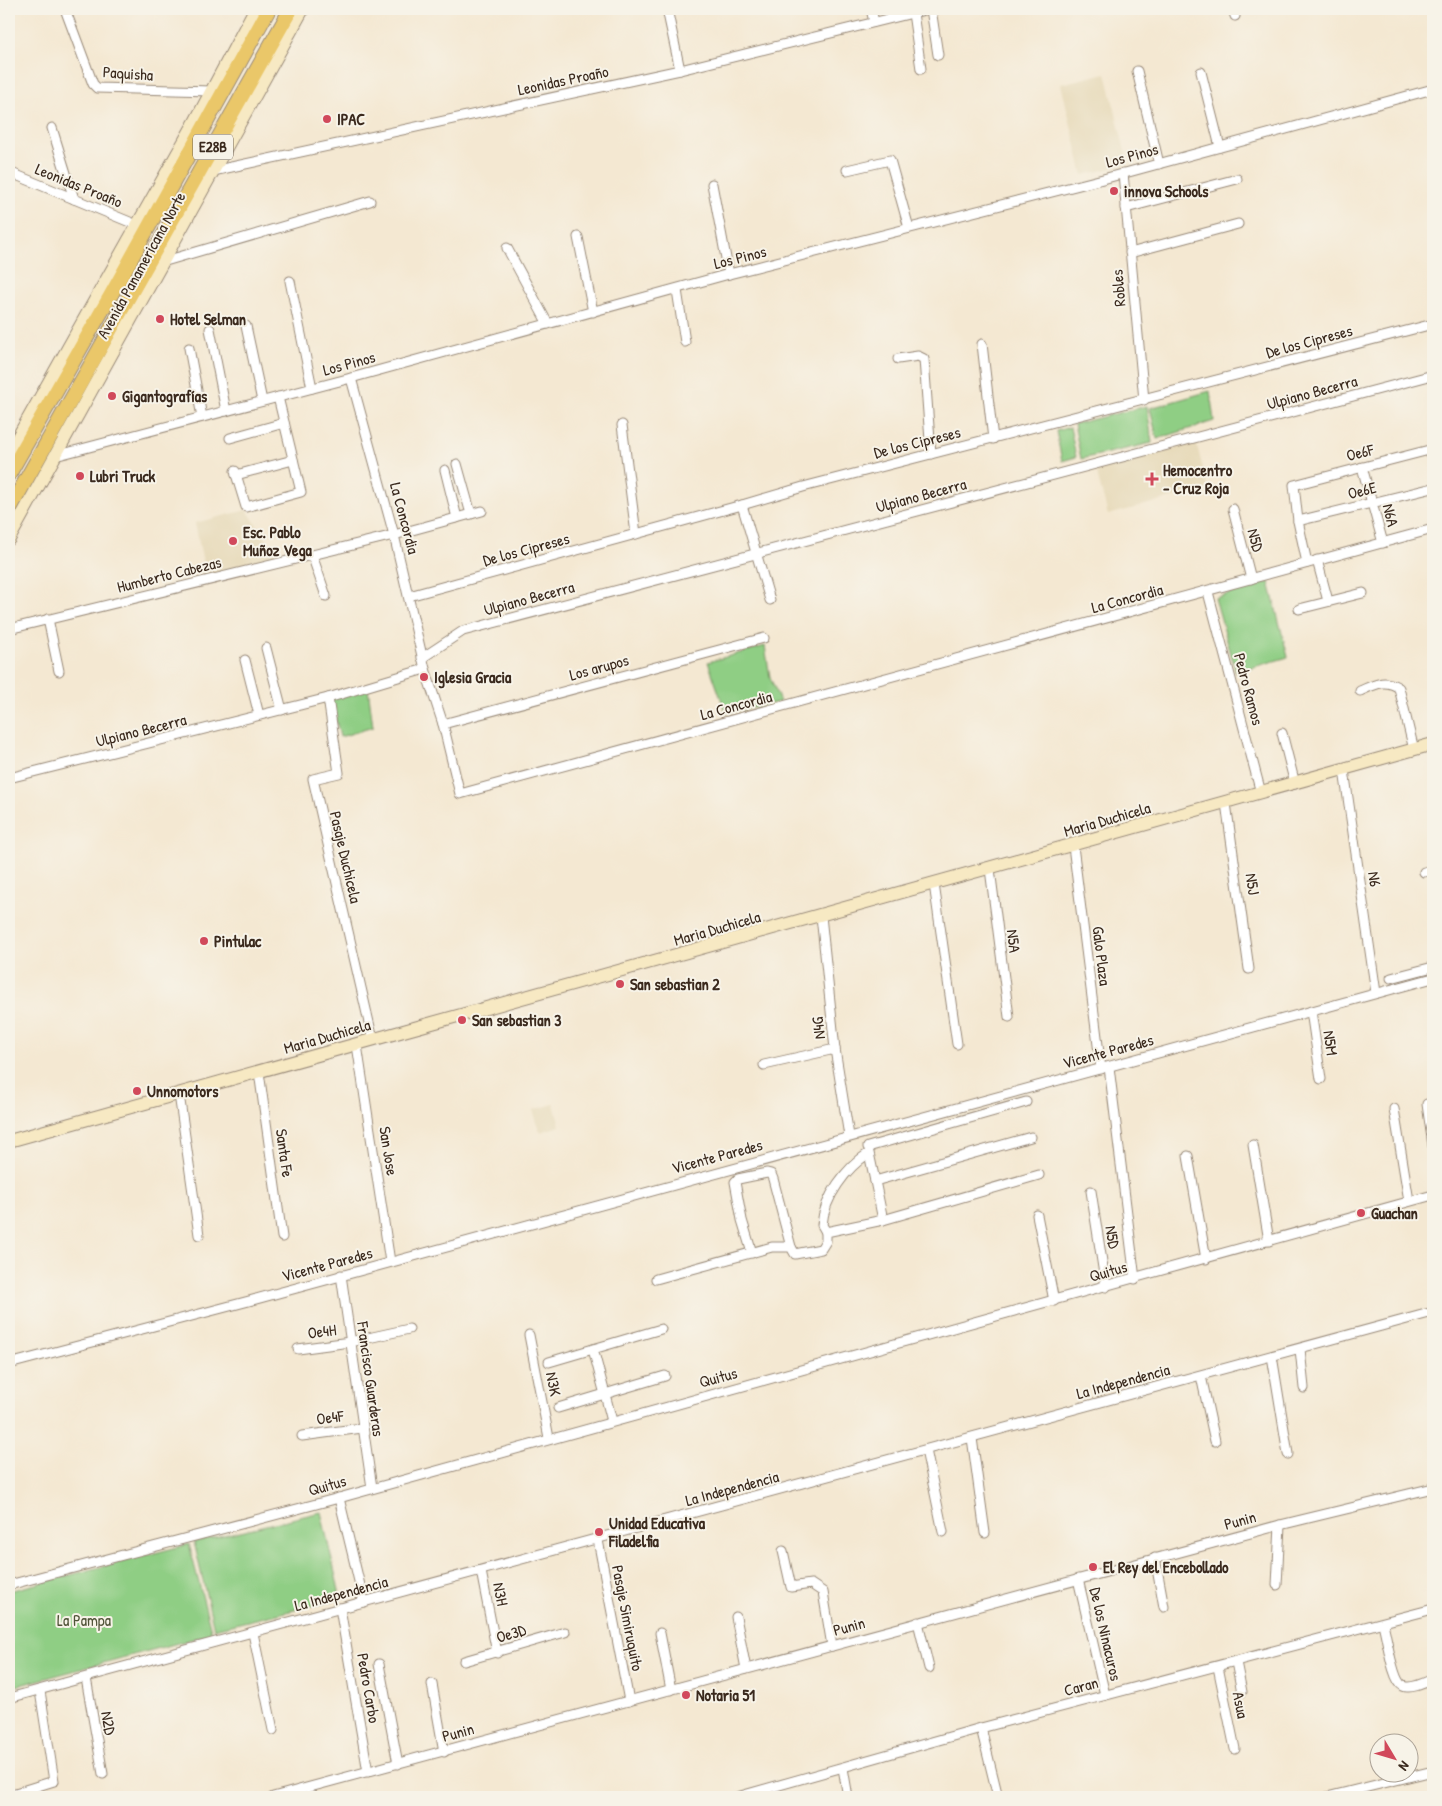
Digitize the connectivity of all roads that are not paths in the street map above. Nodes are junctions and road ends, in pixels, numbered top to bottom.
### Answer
1 (65, 9) edge
2 (255, 9) edge
3 (269, 9) edge
4 (291, 9) edge
5 (303, 9) edge
6 (667, 9) edge
7 (871, 9) edge
8 (930, 9) edge
9 (913, 12) junction
10 (874, 22) junction
11 (938, 55) dead end
12 (922, 69) dead end
13 (680, 70) junction
14 (1137, 71) dead end
15 (1201, 72) dead end
16 (1433, 89) edge
17 (212, 90) junction
18 (252, 90) junction
19 (52, 128) dead end
20 (1220, 147) junction
21 (183, 154) junction
22 (1159, 164) junction
23 (208, 168) junction
24 (847, 170) dead end
25 (9, 172) edge
26 (1123, 173) junction
27 (1237, 180) dead end
28 (712, 184) dead end
29 (74, 199) junction
30 (370, 201) dead end
31 (1126, 208) junction
32 (1238, 224) dead end
33 (137, 225) junction
34 (909, 228) junction
35 (578, 237) dead end
36 (507, 248) dead end
37 (1130, 253) junction
38 (132, 257) junction
39 (162, 262) junction
40 (729, 274) junction
41 (290, 281) dead end
42 (135, 285) junction
43 (677, 290) junction
44 (112, 293) junction
45 (593, 312) junction
46 (548, 324) junction
47 (113, 326) junction
48 (246, 326) dead end
49 (1433, 326) edge
50 (210, 329) dead end
51 (684, 342) dead end
52 (982, 344) dead end
53 (189, 348) dead end
54 (898, 359) dead end
55 (1433, 375) edge
56 (351, 378) junction
57 (312, 388) junction
58 (278, 397) junction
59 (1144, 400) junction
60 (262, 401) junction
61 (226, 411) junction
62 (202, 417) junction
63 (284, 423) junction
64 (622, 425) dead end
65 (230, 438) dead end
66 (993, 439) junction
67 (1433, 448) edge
68 (9, 453) edge
69 (931, 454) junction
70 (55, 456) junction
71 (293, 460) junction
72 (457, 464) dead end
73 (1362, 467) junction
74 (445, 470) dead end
75 (9, 474) edge
76 (1433, 488) edge
77 (1373, 503) junction
78 (742, 506) junction
79 (1232, 509) dead end
80 (9, 510) edge
81 (482, 511) dead end
82 (471, 514) junction
83 (457, 518) junction
84 (1298, 521) junction
85 (1433, 529) edge
86 (636, 534) junction
87 (394, 535) junction
88 (9, 539) edge
89 (1382, 542) junction
90 (756, 554) junction
91 (312, 555) junction
92 (1317, 560) junction
93 (1307, 563) junction
94 (1251, 579) junction
95 (1208, 592) junction
96 (1363, 592) dead end
97 (326, 596) dead end
98 (409, 596) junction
99 (770, 600) dead end
100 (1328, 602) junction
101 (1299, 609) dead end
102 (48, 619) junction
103 (9, 629) edge
104 (764, 638) dead end
105 (266, 648) dead end
106 (422, 658) junction
107 (245, 660) dead end
108 (425, 669) junction
109 (59, 671) dead end
110 (1360, 691) dead end
111 (328, 698) junction
112 (282, 710) junction
113 (259, 716) junction
114 (443, 724) junction
115 (1282, 733) dead end
116 (1433, 744) edge
117 (1414, 750) junction
118 (1344, 770) junction
119 (9, 778) edge
120 (1295, 784) junction
121 (1261, 794) junction
122 (1226, 803) junction
123 (1073, 846) junction
124 (990, 869) junction
125 (1433, 870) edge
126 (1424, 872) dead end
127 (934, 884) junction
128 (821, 916) junction
129 (1433, 967) edge
130 (1249, 969) dead end
131 (1391, 978) dead end
132 (1433, 978) edge
133 (1376, 993) junction
134 (1311, 1011) junction
135 (1009, 1017) dead end
136 (373, 1040) junction
137 (957, 1044) dead end
138 (357, 1045) junction
139 (835, 1049) junction
140 (764, 1065) dead end
141 (1105, 1068) junction
142 (259, 1072) junction
143 (1321, 1079) dead end
144 (179, 1094) junction
145 (1026, 1102) dead end
146 (1427, 1104) dead end
147 (1394, 1109) dead end
148 (864, 1132) junction
149 (849, 1136) junction
150 (1031, 1137) dead end
151 (9, 1141) edge
152 (1253, 1145) dead end
153 (1433, 1146) edge
154 (868, 1150) junction
155 (1188, 1156) dead end
156 (1039, 1175) dead end
157 (875, 1181) junction
158 (1091, 1191) dead end
159 (1433, 1195) edge
160 (1409, 1201) junction
161 (1037, 1215) dead end
162 (884, 1220) junction
163 (826, 1232) junction
164 (199, 1235) dead end
165 (282, 1237) dead end
166 (1269, 1241) junction
167 (791, 1247) junction
168 (752, 1253) junction
169 (1206, 1259) junction
170 (390, 1262) junction
171 (341, 1275) junction
172 (656, 1278) dead end
173 (1135, 1279) junction
174 (1106, 1287) junction
175 (1054, 1301) junction
176 (1433, 1312) edge
177 (409, 1329) dead end
178 (661, 1329) dead end
179 (529, 1335) dead end
180 (350, 1342) junction
181 (298, 1348) dead end
182 (593, 1349) junction
183 (1300, 1349) junction
184 (1272, 1356) junction
185 (549, 1362) dead end
186 (9, 1364) edge
187 (665, 1376) dead end
188 (1201, 1376) junction
189 (1304, 1388) dead end
190 (604, 1394) junction
191 (558, 1408) dead end
192 (612, 1421) junction
193 (362, 1428) junction
194 (302, 1436) dead end
195 (549, 1438) junction
196 (972, 1438) junction
197 (1215, 1441) dead end
198 (926, 1450) junction
199 (1288, 1454) dead end
200 (372, 1488) junction
201 (1433, 1488) edge
202 (339, 1498) junction
203 (1280, 1525) junction
204 (943, 1532) dead end
205 (985, 1533) dead end
206 (598, 1540) junction
207 (783, 1551) dead end
208 (1155, 1558) junction
209 (481, 1571) junction
210 (1078, 1579) junction
211 (9, 1584) edge
212 (1277, 1585) dead end
213 (364, 1602) junction
214 (1164, 1607) dead end
215 (340, 1608) junction
216 (1433, 1609) edge
217 (736, 1617) dead end
218 (918, 1622) junction
219 (1383, 1624) junction
220 (566, 1632) dead end
221 (253, 1633) junction
222 (660, 1633) dead end
223 (832, 1646) junction
224 (497, 1653) junction
225 (464, 1661) dead end
226 (1236, 1662) junction
227 (379, 1664) dead end
228 (1218, 1667) junction
229 (929, 1668) dead end
230 (746, 1669) junction
231 (86, 1678) junction
232 (1433, 1679) edge
233 (432, 1684) dead end
234 (671, 1690) junction
235 (40, 1691) junction
236 (1242, 1692) dead end
237 (1105, 1696) junction
238 (9, 1698) edge
239 (629, 1701) junction
240 (981, 1728) junction
241 (274, 1730) dead end
242 (1235, 1749) dead end
243 (444, 1752) junction
244 (398, 1764) junction
245 (843, 1768) junction
246 (1433, 1771) edge
247 (368, 1772) junction
248 (102, 1774) dead end
249 (9, 1795) edge
250 (274, 1797) edge
251 (737, 1797) edge
252 (848, 1797) edge
253 (998, 1797) edge
254 (1327, 1797) edge

1 - 17 street, Paquisha
2 - 17 main road, Avenida Panamericana Norte
3 - 21 highway, Avenida Panamericana Norte / E28B
4 - 18 highway, Avenida Panamericana Norte / E28B
5 - 18 main road, Avenida Panamericana Norte
6 - 13 street
7 - 10 street
8 - 9 street, Leonidas Proaño
8 - 11 street
9 - 10 street, Leonidas Proaño
9 - 12 street
10 - 13 street, Leonidas Proaño
13 - 23 street, Leonidas Proaño
14 - 22 street
15 - 20 street
16 - 20 street, Los Pinos
17 - 21 main road, Avenida Panamericana Norte
18 - 23 highway, Avenida Panamericana Norte / E28B
19 - 29 street
20 - 22 street, Los Pinos
21 - 33 main road, Avenida Panamericana Norte
21 - 38 highway, Avenida Panamericana Norte / E28B
22 - 26 street, Los Pinos
23 - 39 main road, Avenida Panamericana Norte
23 - 42 highway, Avenida Panamericana Norte / E28B
24 - 34 street
25 - 29 street, Leonidas Proaño
26 - 31 street, Robles
26 - 34 street, Los Pinos
27 - 31 street
28 - 40 street
29 - 33 street, Leonidas Proaño
30 - 39 street
31 - 37 street, Robles
32 - 37 street
33 - 68 main road, Avenida Panamericana Norte
34 - 40 street, Los Pinos
35 - 45 street
36 - 46 street
37 - 59 street, Robles
38 - 42 highway
38 - 44 highway, Avenida Panamericana Norte / E28B
39 - 70 main road, Avenida Panamericana Norte
40 - 43 street, Los Pinos
41 - 57 street
42 - 47 highway, Avenida Panamericana Norte / E28B
43 - 45 street, Los Pinos
43 - 51 street
44 - 47 highway
44 - 75 highway, Avenida Panamericana Norte / E28B
45 - 46 street, Los Pinos
46 - 56 street, Los Pinos
47 - 80 highway, Avenida Panamericana Norte / E28B
48 - 60 street
49 - 59 street, De los Cipreses
50 - 61 street
52 - 66 street
53 - 62 street
54 - 69 street
55 - 90 street, Ulpiano Becerra
56 - 57 street, Los Pinos
56 - 87 street, La Concordia
57 - 58 street, Los Pinos
58 - 60 street, Los Pinos
58 - 63 street
59 - 66 street, De los Cipreses
60 - 61 street, Los Pinos
61 - 62 street, Los Pinos
62 - 70 street, Los Pinos
63 - 65 street
63 - 71 street
64 - 86 street
66 - 69 street, De los Cipreses
67 - 73 street, Oe6F
69 - 78 street, De los Cipreses
70 - 88 main road, Avenida Panamericana Norte
71 - 71 street
72 - 82 street
73 - 77 street, N6A
73 - 84 street, Oe6F
74 - 83 street
76 - 77 street, Oe6E
77 - 84 street, Oe6E
77 - 89 street, N6A
78 - 86 street, De los Cipreses
78 - 90 street
79 - 94 street, N5D
81 - 82 street, Humberto Cabezas
82 - 83 street, Humberto Cabezas
83 - 87 street, Humberto Cabezas
84 - 93 street
85 - 89 street, La Concordia
86 - 98 street, De los Cipreses
87 - 91 street, Humberto Cabezas
87 - 98 street, La Concordia
89 - 92 street, La Concordia
90 - 99 street
90 - 106 street, Ulpiano Becerra
91 - 97 street
91 - 102 street, Humberto Cabezas
92 - 93 street, La Concordia
92 - 100 street
93 - 94 street, La Concordia
94 - 95 street, La Concordia
95 - 114 street, La Concordia
95 - 121 street, Pedro Ramos
96 - 100 street
98 - 106 street, La Concordia
100 - 101 street
102 - 103 street, Humberto Cabezas
102 - 109 street
104 - 114 street, Los arupos
105 - 112 street
106 - 108 street, La Concordia
107 - 113 street
108 - 111 street, Ulpiano Becerra
108 - 114 street, La Concordia
110 - 117 street
111 - 112 street, Ulpiano Becerra
111 - 136 street, Pasaje Duchicela
112 - 113 street, Ulpiano Becerra
113 - 119 street, Ulpiano Becerra
115 - 120 street
116 - 117 main road, Maria Duchicela
117 - 118 main road, Maria Duchicela
118 - 120 main road, Maria Duchicela
118 - 133 street, N6
120 - 121 main road, Maria Duchicela
121 - 122 main road, Maria Duchicela
122 - 123 main road, Maria Duchicela
122 - 130 street, N5J
123 - 124 main road, Maria Duchicela
123 - 141 street, Galo Plaza
124 - 127 main road, Maria Duchicela
124 - 135 street, N5A
125 - 126 street
127 - 128 main road, Maria Duchicela
127 - 137 street
128 - 136 main road, Maria Duchicela
128 - 139 street, N4G
129 - 131 street
132 - 133 street, Vicente Paredes
133 - 134 street, Vicente Paredes
134 - 141 street, Vicente Paredes
134 - 143 street, N5M
136 - 138 main road, Maria Duchicela
138 - 142 main road, Maria Duchicela
138 - 170 street, San Jose
139 - 140 street
139 - 149 street, N4G
141 - 148 street, Vicente Paredes
141 - 173 street, Galo Plaza
142 - 144 main road, Maria Duchicela
142 - 165 street, Santa Fe
144 - 151 main road, Maria Duchicela
144 - 164 street
145 - 154 street
146 - 153 street
147 - 160 street
148 - 149 street, Vicente Paredes
148 - 154 street
149 - 170 street, Vicente Paredes
150 - 157 street
152 - 166 street
154 - 157 street
154 - 163 street
155 - 169 street
156 - 162 street
157 - 162 street
158 - 174 street, N5D
159 - 160 street, Quitus
160 - 166 street, Quitus
161 - 175 street
162 - 163 street
163 - 167 street
166 - 169 street, Quitus
167 - 168 street
167 - 168 street
168 - 172 street
169 - 173 street, Quitus
170 - 171 street, Vicente Paredes
171 - 180 street, Francisco Guarderas
171 - 186 street, Vicente Paredes
173 - 174 street, Quitus
174 - 175 street, Quitus
175 - 192 street, Quitus
176 - 183 street, La Independencia
177 - 180 street, Oe4H
178 - 182 street
179 - 195 street, N3K
180 - 181 street, Oe4H
180 - 193 street, Francisco Guarderas
182 - 185 street
182 - 190 street
183 - 184 street, La Independencia
183 - 189 street
184 - 188 street, La Independencia
184 - 199 street
187 - 190 street
188 - 196 street, La Independencia
188 - 197 street
190 - 191 street
190 - 192 street
192 - 195 street, Quitus
193 - 194 street, Oe4F
193 - 200 street, Francisco Guarderas
195 - 200 street, Quitus
196 - 198 street, La Independencia
196 - 205 street
198 - 204 street
198 - 206 street, La Independencia
200 - 202 street, Quitus
201 - 203 street, Punin
202 - 211 street, Quitus
202 - 213 street
203 - 208 street, Punin
203 - 212 street
206 - 209 street, La Independencia
206 - 239 street, Pasaje Simiruquito
207 - 223 street
208 - 210 street, Punin
208 - 214 street
209 - 213 street, La Independencia
209 - 224 street, N3H
210 - 218 street, Punin
210 - 237 street, De los Ninacuros
213 - 215 street, La Independencia
215 - 221 street, La Independencia
215 - 247 street, Pedro Carbo
216 - 219 street, Caran
217 - 230 street
218 - 223 street, Punin
218 - 229 street
219 - 226 street, Caran
219 - 232 street
220 - 224 street, Oe3D
221 - 231 street, La Independencia
221 - 241 street
222 - 234 street
223 - 230 street, Punin
224 - 225 street, Oe3D
226 - 228 street, Caran
226 - 236 street
227 - 244 street
228 - 237 street, Caran
228 - 242 street, Asua
230 - 234 street, Punin
231 - 235 street, La Independencia
231 - 248 street, N2D
233 - 243 street
234 - 239 street, Punin
235 - 238 street, La Independencia
235 - 249 street
237 - 240 street, Caran
239 - 243 street, Punin
240 - 245 street, Caran
240 - 253 street
243 - 244 street, Punin
244 - 247 street, Punin
245 - 251 street, Caran
245 - 252 street
246 - 254 street
247 - 250 street, Punin

